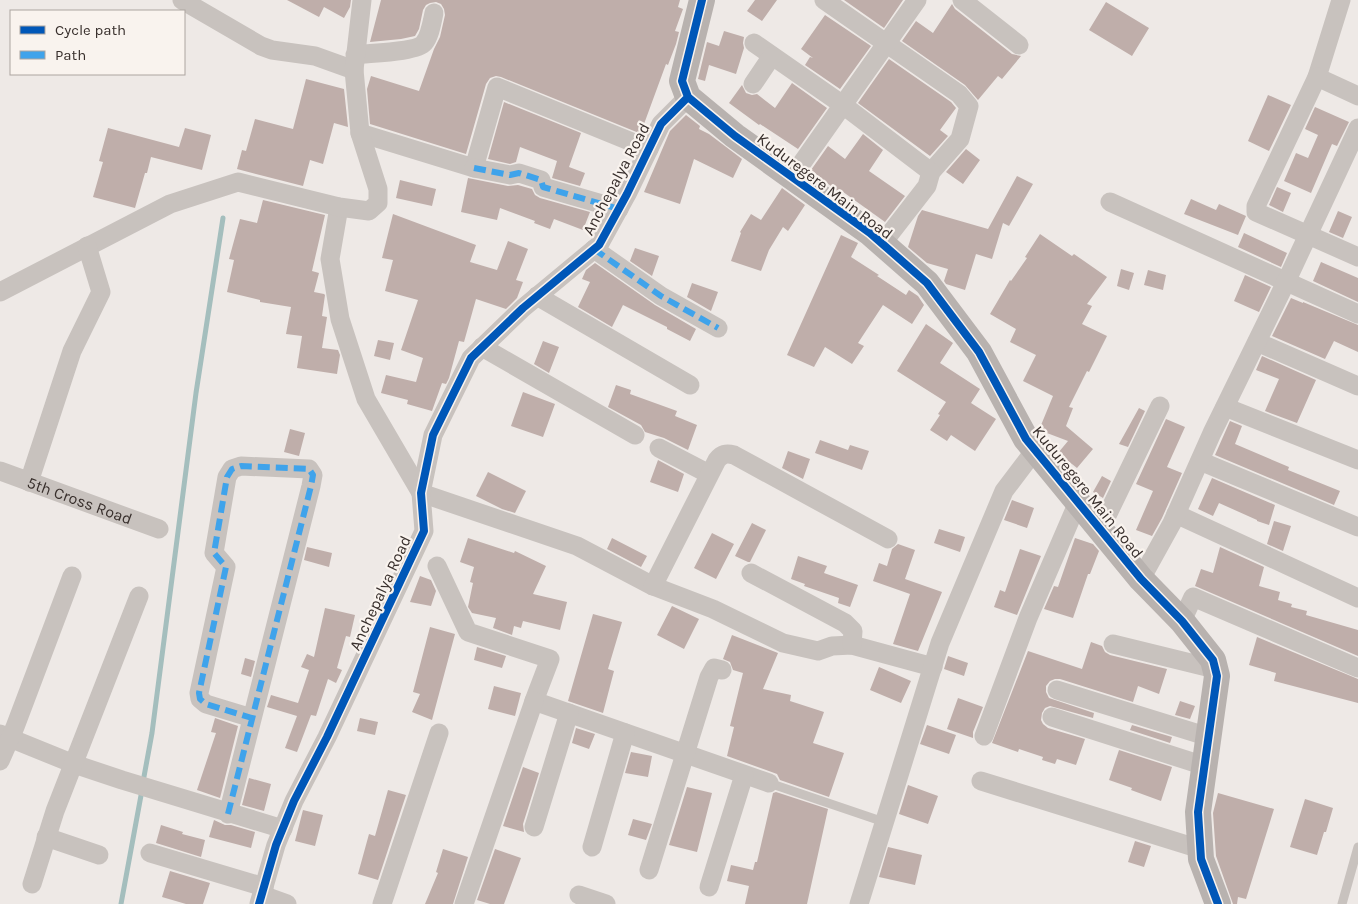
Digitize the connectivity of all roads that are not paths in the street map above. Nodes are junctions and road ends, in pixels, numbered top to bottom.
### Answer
1 (182, 0) edge
2 (362, 0) edge
3 (702, 0) edge
4 (824, 0) edge
5 (917, 0) edge
6 (962, 0) edge
7 (1341, 0) edge
8 (434, 13) dead end
9 (887, 42) junction
10 (754, 43) dead end
11 (1019, 45) dead end
12 (772, 56) junction
13 (355, 62) junction
14 (1317, 77) junction
15 (753, 84) dead end
16 (1358, 96) edge
17 (688, 97) junction
18 (842, 105) junction
19 (1358, 128) edge
20 (360, 133) junction
21 (649, 148) junction
22 (1350, 165) edge
23 (474, 168) junction
24 (931, 172) junction
25 (792, 177) junction
26 (1110, 202) dead end
27 (339, 208) junction
28 (619, 208) junction
29 (1308, 235) junction
30 (882, 244) junction
31 (87, 246) junction
32 (594, 249) junction
33 (1358, 257) edge
34 (1286, 282) junction
35 (0, 292) edge
36 (537, 296) junction
37 (1358, 314) edge
38 (718, 328) dead end
39 (1257, 342) junction
40 (482, 347) junction
41 (690, 385) dead end
42 (1358, 386) edge
43 (1160, 406) dead end
44 (1225, 407) junction
45 (636, 436) dead end
46 (659, 448) dead end
47 (1035, 450) junction
48 (1358, 460) edge
49 (1200, 461) junction
50 (0, 471) edge
51 (709, 474) junction
52 (29, 482) junction
53 (421, 493) junction
54 (1078, 502) junction
55 (1176, 514) junction
56 (1358, 527) edge
57 (159, 529) dead end
58 (1100, 530) junction
59 (888, 539) dead end
60 (436, 566) dead end
61 (750, 573) dead end
62 (72, 576) dead end
63 (1141, 579) junction
64 (653, 586) junction
65 (139, 596) dead end
66 (1358, 598) edge
67 (1182, 621) junction
68 (1113, 644) dead end
69 (852, 645) junction
70 (933, 666) junction
71 (1358, 668) edge
72 (1216, 669) junction
73 (722, 670) dead end
74 (1057, 690) dead end
75 (534, 701) junction
76 (569, 713) junction
77 (1052, 717) dead end
78 (252, 718) junction
79 (439, 733) dead end
80 (625, 733) junction
81 (5, 736) edge
82 (984, 736) dead end
83 (1209, 736) junction
84 (684, 755) junction
85 (0, 761) edge
86 (74, 764) junction
87 (1205, 766) junction
88 (744, 775) junction
89 (981, 781) dead end
90 (769, 783) joint
91 (228, 814) junction
92 (884, 822) junction
93 (534, 827) dead end
94 (283, 829) junction
95 (46, 837) junction
96 (592, 847) dead end
97 (1358, 847) edge
98 (1200, 849) junction
99 (150, 853) dead end
100 (99, 855) dead end
101 (648, 870) dead end
102 (32, 884) dead end
103 (709, 887) dead end
104 (262, 895) edge
105 (579, 895) dead end
106 (287, 904) edge
107 (382, 904) edge
108 (464, 904) edge
109 (606, 904) edge
110 (859, 904) edge
111 (1218, 904) edge
112 (1342, 904) edge

1 - 13 street
2 - 13 street
3 - 17 street
4 - 9 street
5 - 9 street
6 - 11 street
7 - 14 street
8 - 13 street
9 - 18 street
9 - 24 street
10 - 12 street
12 - 15 street
12 - 18 street
13 - 20 street
14 - 16 street
14 - 29 street
17 - 21 street, Anchepalya Road
17 - 25 street, Kuduregere Main Road
18 - 24 street
18 - 25 street
19 - 22 street
20 - 23 street
20 - 27 street
21 - 23 street
21 - 28 street, Anchepalya Road
22 - 29 street
23 - 28 street
24 - 30 street
25 - 30 street, Kuduregere Main Road
26 - 34 street
27 - 31 street
27 - 53 street
28 - 32 street, Anchepalya Road
29 - 33 street
29 - 34 street
30 - 47 street, Kuduregere Main Road
31 - 35 street
31 - 52 street
32 - 36 street, Anchepalya Road
32 - 38 street
34 - 37 street
34 - 39 street
36 - 40 street, Anchepalya Road
36 - 41 street
39 - 42 street
39 - 44 street
40 - 45 street
40 - 53 street, Anchepalya Road
43 - 58 street
44 - 48 street
44 - 49 street
46 - 51 street
47 - 54 street, Kuduregere Main Road
47 - 70 street
49 - 55 street
49 - 56 street
50 - 52 street, 5th Cross Road
51 - 59 street
51 - 64 street
52 - 57 street, 5th Cross Road
53 - 64 street
53 - 94 street, Anchepalya Road
54 - 58 street, Kuduregere Main Road
54 - 82 street
55 - 63 street
55 - 66 street
58 - 63 street, Kuduregere Main Road
60 - 75 street
61 - 69 street
62 - 81 street
63 - 67 street, Kuduregere Main Road
64 - 69 street
65 - 86 street
67 - 71 street
67 - 72 street, Kuduregere Main Road
68 - 72 street
69 - 70 street
70 - 92 street
72 - 83 street
73 - 84 street
74 - 83 street
75 - 76 street
75 - 108 street
76 - 80 street
76 - 93 street
77 - 87 street
78 - 78 street
78 - 91 street
79 - 107 street
80 - 84 street
80 - 96 street
81 - 85 street
81 - 86 street
83 - 87 street
84 - 88 street
84 - 101 street
86 - 91 street
86 - 95 street
87 - 98 street
88 - 90 street
88 - 103 street
89 - 98 street
90 - 92 lane
91 - 94 street
92 - 110 street
94 - 104 street, Anchepalya Road
95 - 100 street
95 - 102 street
97 - 112 lane
98 - 111 street
99 - 104 street
104 - 106 street
105 - 109 street

